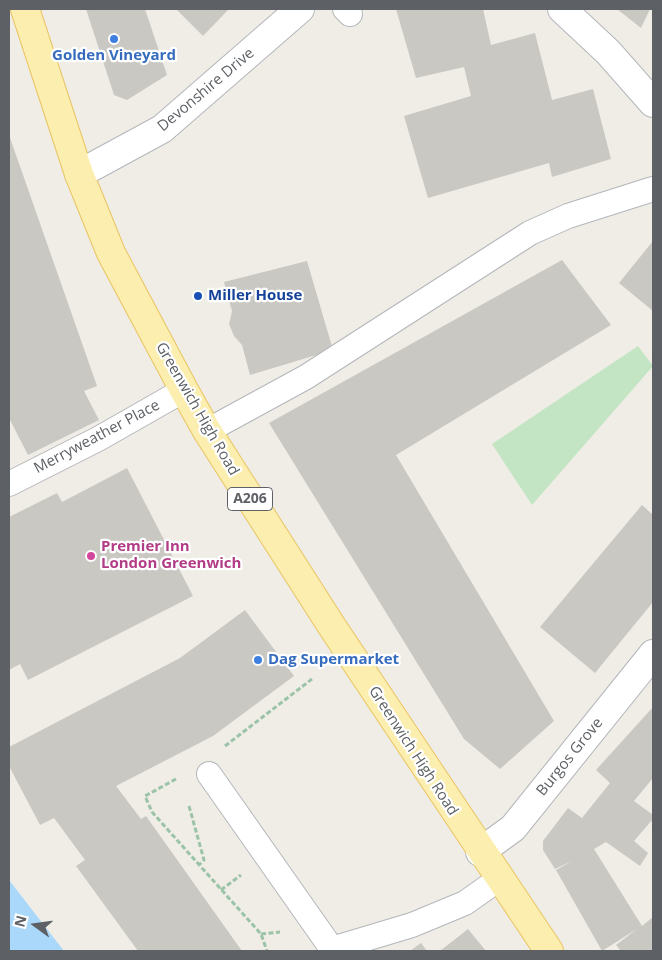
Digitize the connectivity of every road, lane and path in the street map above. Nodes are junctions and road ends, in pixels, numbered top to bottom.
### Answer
1 (25, 9) edge
2 (300, 9) edge
3 (562, 9) edge
4 (653, 103) edge
5 (79, 174) junction
6 (653, 189) edge
7 (184, 390) junction
8 (207, 431) junction
9 (9, 483) edge
10 (653, 654) edge
11 (209, 774) dead end
12 (188, 805) dead end
13 (480, 852) junction
14 (199, 865) dead end
15 (499, 879) junction
16 (549, 951) edge

1 - 5 main road, Greenwich High Road / A206
2 - 5 street, Devonshire Drive
3 - 4 street
5 - 7 main road, Greenwich High Road / A206
6 - 8 lane
7 - 8 main road, Greenwich High Road / A206
7 - 9 lane, Merryweather Place
8 - 13 main road, Greenwich High Road / A206
10 - 13 street, Burgos Grove
11 - 15 lane
12 - 14 path
13 - 15 main road, Greenwich High Road / A206
15 - 16 main road, Greenwich High Road / A206

